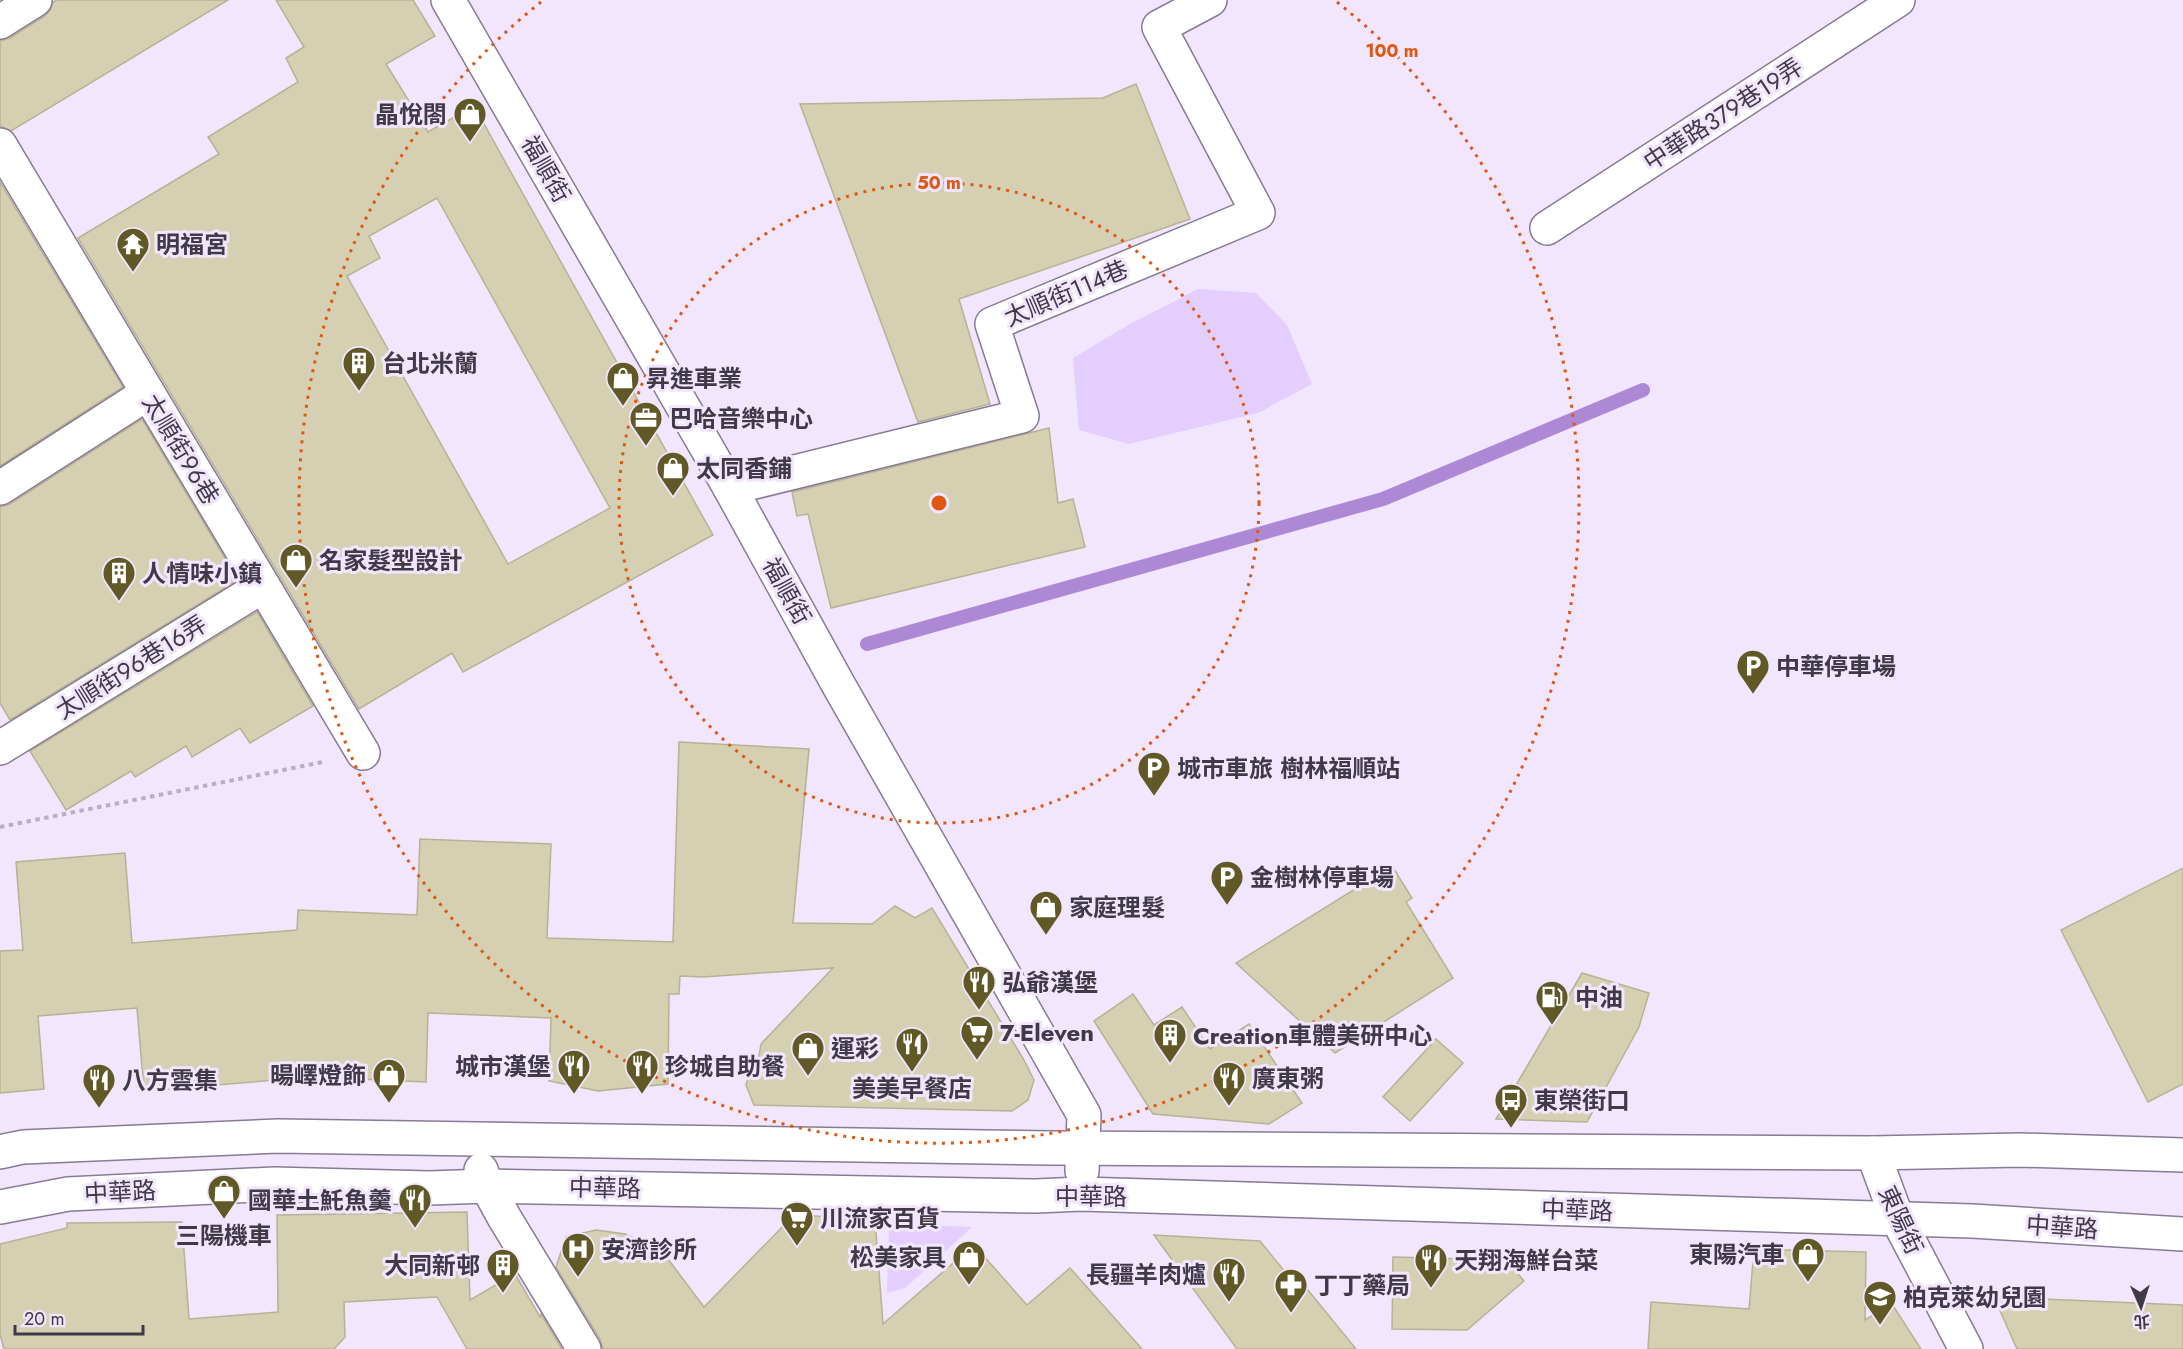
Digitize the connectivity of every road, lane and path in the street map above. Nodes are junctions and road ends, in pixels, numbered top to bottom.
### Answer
1 (35, 0) edge
2 (448, 0) edge
3 (1210, 0) edge
4 (1898, 0) edge
5 (0, 22) edge
6 (0, 145) edge
7 (1547, 228) dead end
8 (148, 393) junction
9 (0, 488) edge
10 (730, 489) junction
11 (263, 586) junction
12 (0, 748) edge
13 (363, 753) joint
14 (0, 827) edge
15 (469, 1140) junction
16 (1082, 1148) junction
17 (0, 1152) edge
18 (1873, 1153) junction
19 (2183, 1155) edge
20 (487, 1186) junction
21 (1081, 1194) junction
22 (0, 1207) edge
23 (1897, 1218) junction
24 (2183, 1234) edge
25 (584, 1349) edge
26 (1966, 1349) edge

1 - 5 street
2 - 10 street, 福順街
3 - 10 street, 太順街114巷
4 - 7 street, 中華路379巷19弄
6 - 8 street, 太順街96巷
8 - 9 street
8 - 11 street, 太順街96巷
10 - 16 street, 福順街
11 - 12 street, 太順街96巷16弄
11 - 13 street, 太順街96巷
13 - 14 path
15 - 16 street, 中華路
15 - 17 street, 中華路
15 - 20 street
16 - 18 street, 中華路
16 - 21 street, 福順街
18 - 19 street, 中華路
18 - 23 street, 東陽街
20 - 21 street, 中華路
20 - 22 street, 中華路
20 - 25 street
21 - 23 street, 中華路
23 - 24 street, 中華路
23 - 26 street, 東陽街

